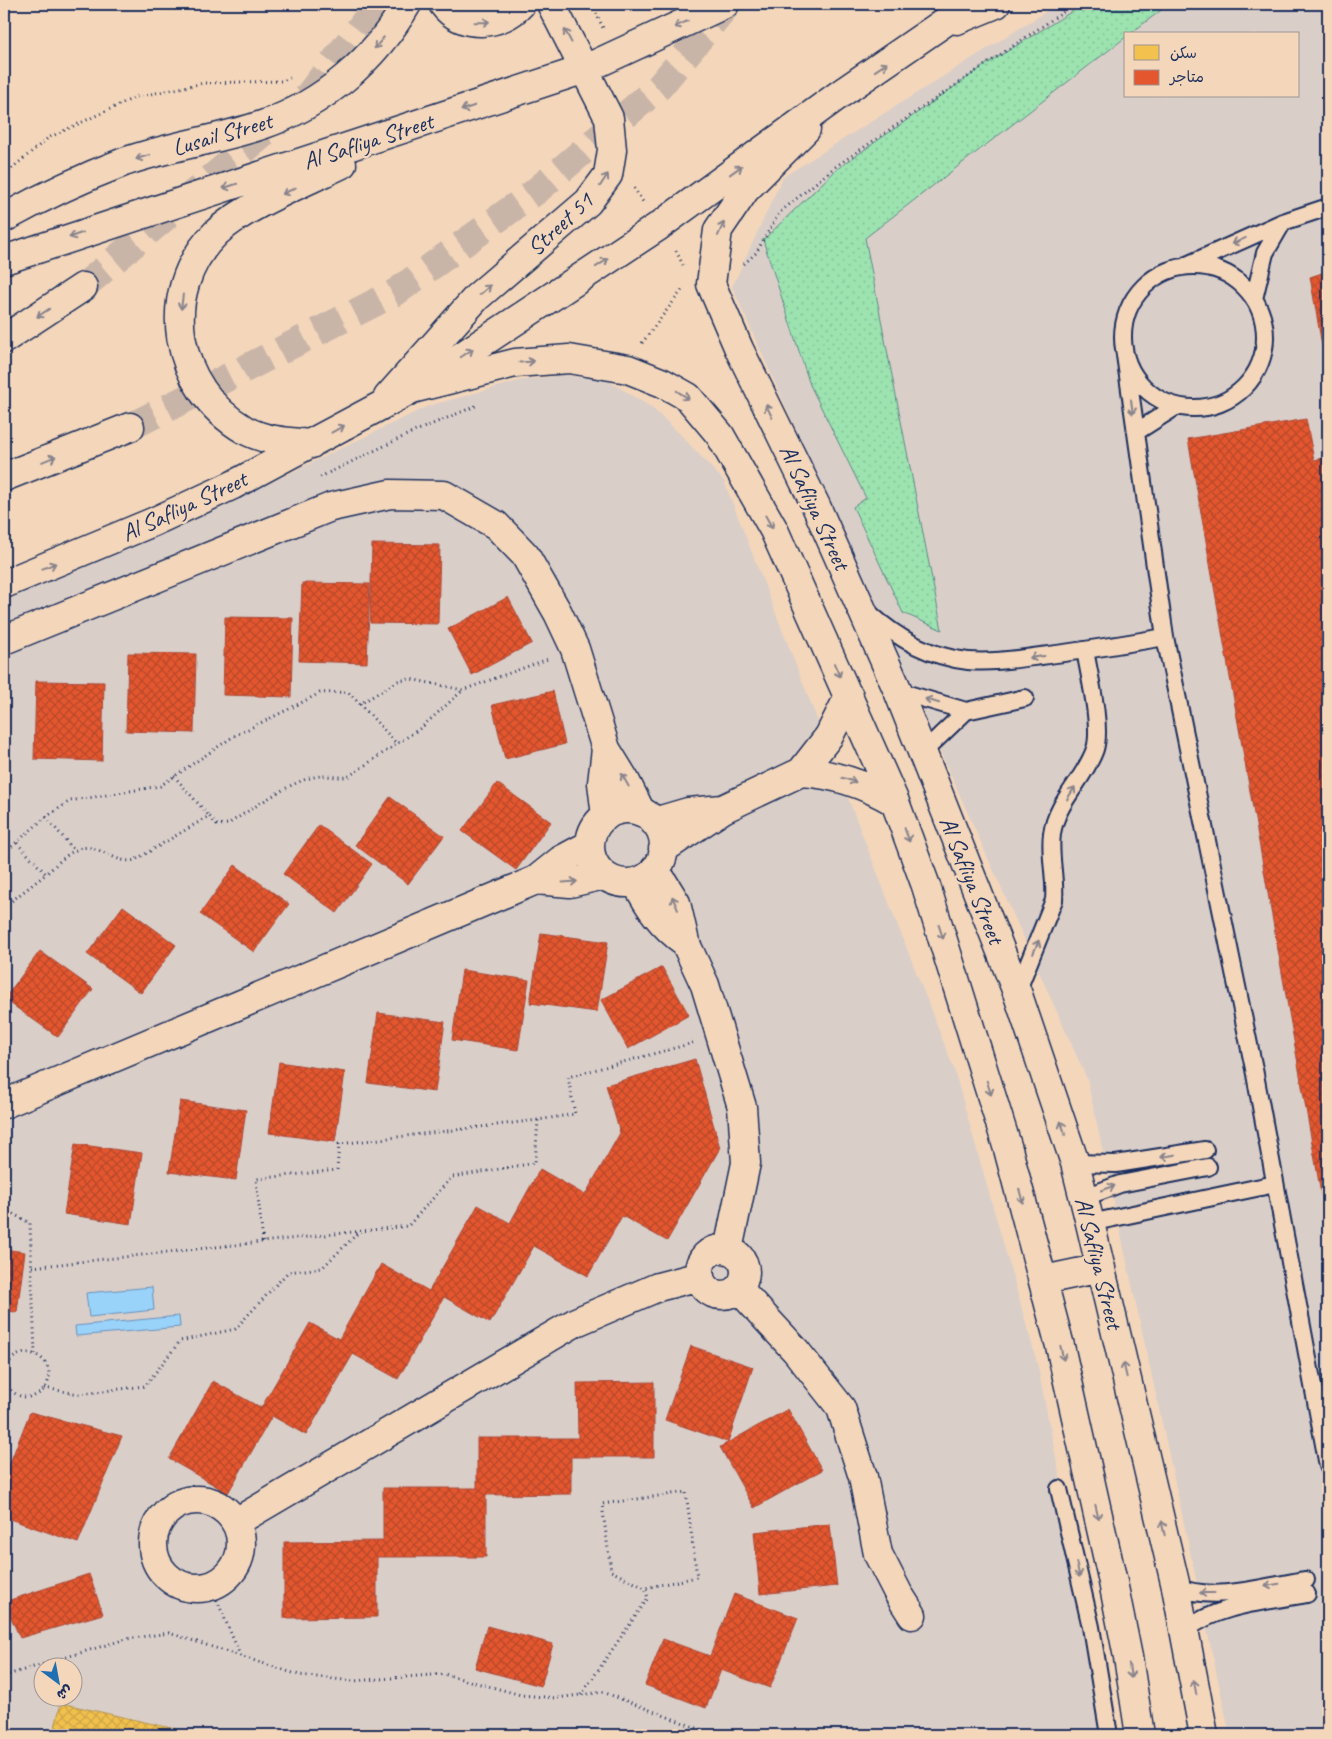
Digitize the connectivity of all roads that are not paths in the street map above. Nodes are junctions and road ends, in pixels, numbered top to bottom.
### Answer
1 (407, 4) edge
2 (443, 4) edge
3 (521, 4) edge
4 (551, 4) edge
5 (725, 4) edge
6 (971, 4) edge
7 (996, 4) edge
8 (939, 27) junction
9 (585, 68) junction
10 (840, 94) junction
11 (426, 123) junction
12 (1328, 207) edge
13 (4, 218) edge
14 (1284, 222) junction
15 (4, 260) edge
16 (1182, 267) junction
17 (82, 287) tunnel mouth
18 (1254, 299) junction
19 (4, 339) edge
20 (1124, 348) junction
21 (412, 389) junction
22 (382, 404) junction
23 (1178, 406) junction
24 (130, 427) tunnel mouth
25 (1136, 432) junction
26 (311, 444) junction
27 (4, 477) edge
28 (4, 584) edge
29 (862, 606) junction
30 (1165, 638) junction
31 (4, 640) edge
32 (1085, 650) junction
33 (898, 691) junction
34 (848, 696) junction
35 (1025, 698) dead end
36 (966, 711) junction
37 (606, 750) junction
38 (921, 754) junction
39 (802, 772) junction
40 (895, 802) junction
41 (723, 809) junction
42 (606, 816) junction
43 (648, 817) junction
44 (590, 845) junction
45 (651, 867) junction
46 (604, 876) junction
47 (536, 880) junction
48 (1017, 992) junction
49 (4, 1104) edge
50 (1205, 1150) dead end
51 (1075, 1163) junction
52 (1208, 1167) dead end
53 (1275, 1184) junction
54 (1087, 1210) junction
55 (728, 1250) junction
56 (1101, 1268) junction
57 (700, 1276) junction
58 (1044, 1280) junction
59 (738, 1288) junction
60 (1328, 1466) edge
61 (1059, 1489) dead end
62 (236, 1522) junction
63 (1176, 1587) junction
64 (912, 1615) dead end
65 (1186, 1630) junction
66 (1109, 1735) edge
67 (1140, 1735) edge
68 (1204, 1735) edge

1 -> 13 street, Lusail Street
2 -> 3 street
9 -> 4 street, Street 51
5 -> 9 street, Al Safliya Street
6 - 8 street, Al Safliya Street
7 - 8 street
10 -> 8 street, Al Safliya Street
9 -> 11 street, Al Safliya Street
22 -> 9 street, Street 51
21 -> 10 street, Al Safliya Street
29 -> 10 street, Al Safliya Street
11 -> 15 street, Al Safliya Street
11 -> 26 street
12 - 14 lane
14 -> 16 lane
14 - 18 lane
16 - 18 lane
16 - 20 lane
17 -> 19 street
18 - 23 lane
20 - 23 lane
20 -> 25 lane
21 - 22 street, Al Safliya Street
21 -> 34 street, Al Safliya Street
26 -> 22 street, Al Safliya Street
23 - 25 lane
27 -> 24 street
25 - 30 lane
28 -> 26 street, Al Safliya Street
32 -> 29 lane
29 - 33 street, Al Safliya Street
30 - 32 lane
30 - 53 lane
31 - 37 street
48 -> 32 lane
36 -> 33 lane
33 - 38 street, Al Safliya Street
34 - 39 street
34 - 40 street, Al Safliya Street
35 - 36 lane
36 - 38 lane
37 - 42 street
43 -> 37 street
38 - 48 street, Al Safliya Street
39 -> 40 street
39 - 41 street
40 -> 58 street, Al Safliya Street
41 - 43 street
41 - 45 street
42 - 43 street
42 - 44 street
43 - 45 street
44 - 46 street
44 - 47 street
45 - 46 street
45 - 55 street
47 -> 46 street
47 - 49 street
51 -> 48 street, Al Safliya Street
50 -> 51 lane
51 - 54 street, Al Safliya Street
54 -> 52 lane
53 - 54 lane
53 - 60 lane
54 - 56 street, Al Safliya Street
55 - 57 street
55 - 59 street
56 - 58 street
63 -> 56 street, Al Safliya Street
57 - 59 street
57 - 62 street
58 -> 67 street, Al Safliya Street
59 - 64 street
61 -> 66 lane
62 - 62 street
63 - 65 street, Al Safliya Street
65 -> 63 lane
68 -> 65 street, Al Safliya Street

